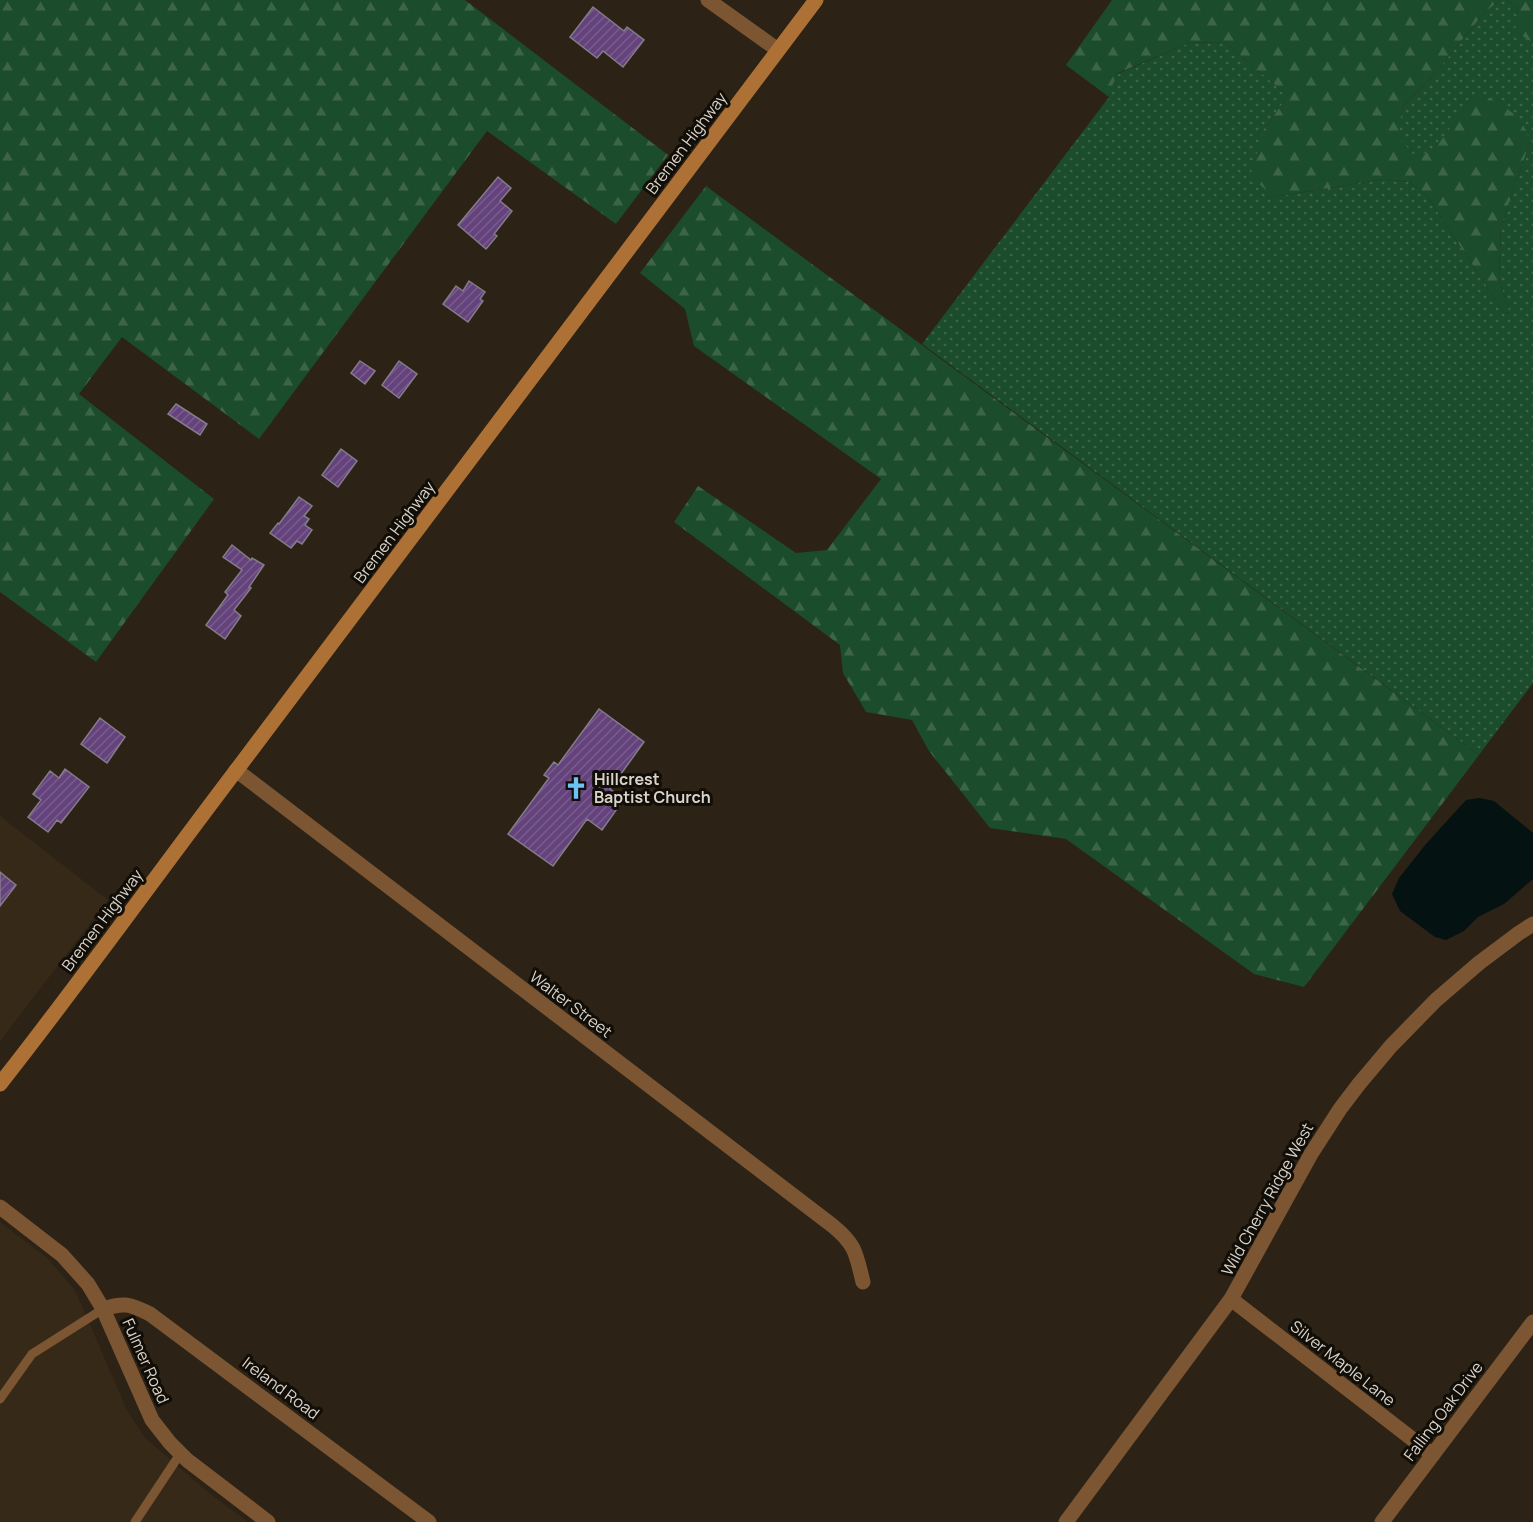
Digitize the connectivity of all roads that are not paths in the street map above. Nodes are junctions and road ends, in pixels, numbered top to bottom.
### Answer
1 (708, 0) edge
2 (816, 0) edge
3 (778, 50) junction
4 (236, 770) junction
5 (1533, 924) edge
6 (0, 1084) edge
7 (0, 1207) edge
8 (863, 1282) dead end
9 (1231, 1299) junction
10 (103, 1310) junction
11 (1533, 1322) edge
12 (0, 1400) edge
13 (180, 1454) junction
14 (1433, 1455) junction
15 (135, 1522) edge
16 (268, 1522) edge
17 (429, 1522) edge
18 (1066, 1522) edge
19 (1382, 1522) edge

1 - 3 street
2 - 3 main road, Bremen Highway
3 - 4 main road, Bremen Highway
4 - 6 main road, Bremen Highway
4 - 8 street, Walter Street
5 - 9 street, Wild Cherry Ridge West
7 - 10 street, Fulmer Road
9 - 14 street, Silver Maple Lane
9 - 18 street, Wild Cherry Ridge West
10 - 12 lane
10 - 13 street, Fulmer Road
10 - 17 street, Ireland Road
11 - 14 street, Falling Oak Drive
13 - 15 lane
13 - 16 street, Fulmer Road
14 - 19 street, Falling Oak Drive

